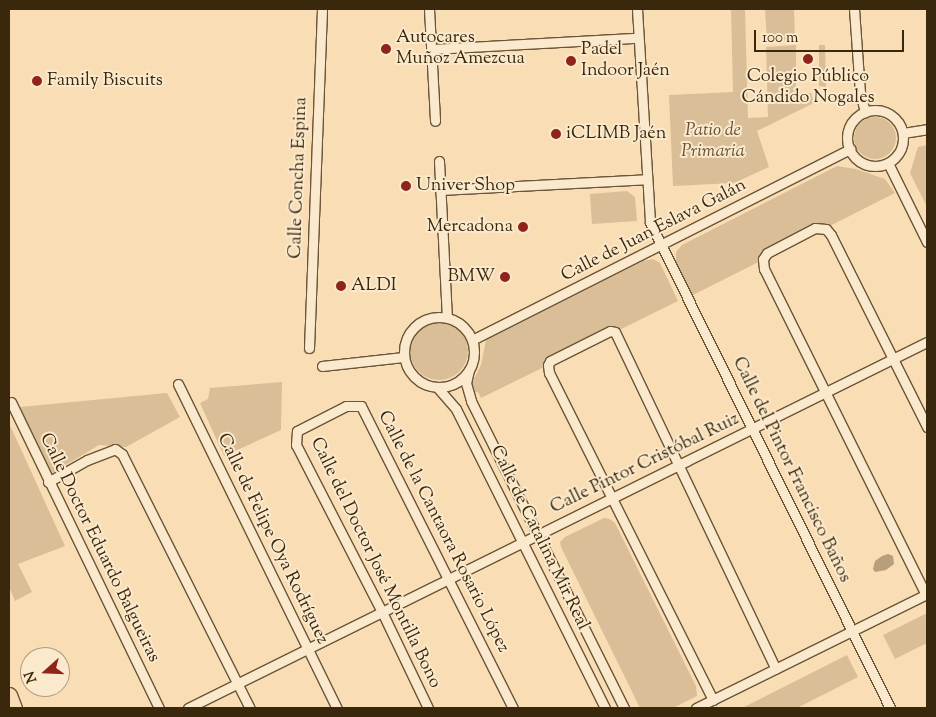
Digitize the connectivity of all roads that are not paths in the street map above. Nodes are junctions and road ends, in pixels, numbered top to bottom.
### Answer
1 (322, 9) edge
2 (429, 9) edge
3 (637, 9) edge
4 (854, 9) edge
5 (638, 38) junction
6 (432, 49) junction
7 (865, 112) junction
8 (435, 121) dead end
9 (927, 129) edge
10 (903, 132) junction
11 (850, 149) junction
12 (439, 162) dead end
13 (888, 163) junction
14 (647, 179) junction
15 (440, 190) junction
16 (927, 242) edge
17 (661, 246) junction
18 (447, 318) junction
19 (472, 340) junction
20 (927, 342) edge
21 (309, 348) dead end
22 (404, 357) junction
23 (894, 359) junction
24 (322, 366) dead end
25 (469, 370) junction
26 (178, 384) dead end
27 (437, 387) junction
28 (825, 393) junction
29 (11, 402) dead end
30 (927, 427) edge
31 (753, 429) junction
32 (297, 430) joint
33 (680, 465) junction
34 (48, 482) junction
35 (612, 499) junction
36 (538, 535) junction
37 (523, 543) junction
38 (450, 579) junction
39 (926, 595) edge
40 (382, 612) junction
41 (852, 631) junction
42 (307, 649) junction
43 (776, 668) junction
44 (238, 684) junction
45 (9, 695) edge
46 (713, 700) junction
47 (14, 708) edge
48 (159, 708) edge
49 (188, 708) edge
50 (250, 708) edge
51 (337, 708) edge
52 (428, 708) edge
53 (514, 708) edge
54 (605, 708) edge
55 (624, 708) edge
56 (696, 708) edge
57 (890, 708) edge

1 - 21 street, Calle Concha Espina
2 - 6 street
3 - 5 street, Calle del Pintor Francisco Baños
4 - 7 street
5 - 6 street
5 - 14 street, Calle del Pintor Francisco Baños
6 - 8 street
7 - 10 street
7 - 11 street
9 - 10 street
10 - 13 street
11 - 13 street
11 - 17 street, Calle de Juan Eslava Galán
12 - 15 street
13 - 16 street
14 - 15 street
14 - 17 street, Calle del Pintor Francisco Baños
15 - 18 street
17 - 19 street, Calle de Juan Eslava Galán
17 - 31 street, Calle del Pintor Francisco Baños
18 - 19 street
18 - 22 street
19 - 25 street
20 - 23 street, Calle Pintor Cristóbal Ruiz
22 - 24 street
22 - 27 street
23 - 28 street, Calle Pintor Cristóbal Ruiz
23 - 28 street
23 - 30 street
25 - 27 street
25 - 36 street, Calle de Catalina Mir Real
26 - 42 street, Calle de Felipe Oya Rodríguez
27 - 37 street, Calle de Catalina Mir Real
28 - 31 street, Calle Pintor Cristóbal Ruiz
28 - 39 street
29 - 34 street, Calle Doctor Eduardo Balgueiras
31 - 33 street, Calle Pintor Cristóbal Ruiz
31 - 41 street, Calle del Pintor Francisco Baños
32 - 38 street, Calle de la Cantaora Rosario López
32 - 40 street, Calle del Doctor José Montilla Bono
33 - 35 street, Calle Pintor Cristóbal Ruiz
33 - 35 street
33 - 43 street
34 - 44 street
34 - 48 street, Calle Doctor Eduardo Balgueiras
35 - 36 street, Calle Pintor Cristóbal Ruiz
35 - 46 street
36 - 37 street, Calle Pintor Cristóbal Ruiz
36 - 55 street, Calle de Catalina Mir Real
37 - 38 street, Calle Pintor Cristóbal Ruiz
37 - 54 street, Calle de Catalina Mir Real
38 - 40 street, Calle Pintor Cristóbal Ruiz
38 - 53 street, Calle de la Cantaora Rosario López
39 - 41 street
40 - 42 street, Calle Pintor Cristóbal Ruiz
40 - 52 street, Calle del Doctor José Montilla Bono
41 - 43 street
41 - 57 street, Calle del Pintor Francisco Baños
42 - 44 street, Calle Pintor Cristóbal Ruiz
42 - 51 street, Calle de Felipe Oya Rodríguez
43 - 46 street
44 - 49 street, Calle Pintor Cristóbal Ruiz
44 - 50 street
45 - 47 main road
46 - 56 street

